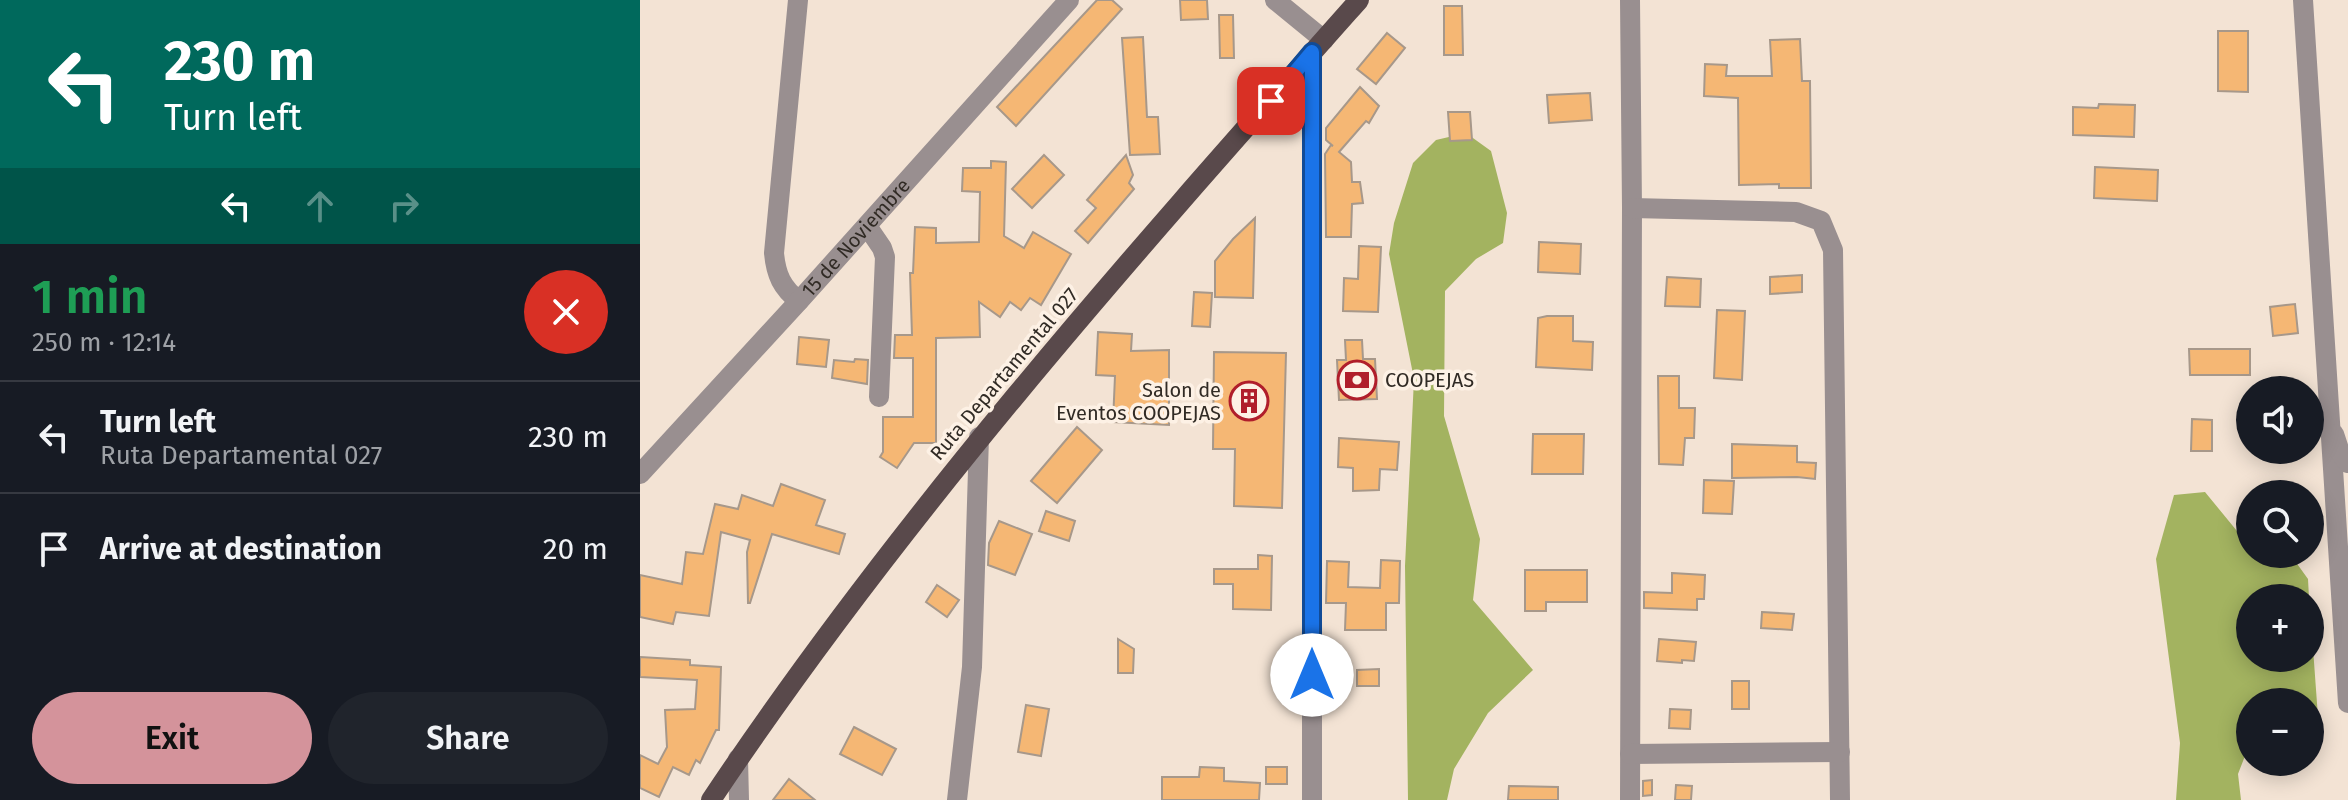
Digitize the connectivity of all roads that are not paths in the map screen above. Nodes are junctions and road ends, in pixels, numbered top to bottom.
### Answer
1 (798, 0) edge
2 (1069, 0) edge
3 (1275, 0) edge
4 (1359, 0) edge
5 (1630, 0) edge
6 (2303, 0) edge
7 (1318, 46) junction
8 (1632, 208) junction
9 (867, 226) junction
10 (799, 301) junction
11 (879, 397) dead end
12 (2328, 411) junction
13 (979, 437) junction
14 (2348, 463) edge
15 (640, 474) edge
16 (2348, 703) edge
17 (1840, 752) junction
18 (1630, 754) junction
19 (738, 759) junction
20 (711, 800) edge
21 (739, 800) edge
22 (957, 800) edge
23 (1312, 800) edge
24 (1630, 800) edge
25 (1840, 800) edge

1 - 10 street
2 - 9 street, 15 de Noviembre
3 - 7 street
4 - 7 main road, Ruta Departamental 027
5 - 8 street
6 - 12 street
7 - 13 main road, Ruta Departamental 027
7 - 23 street
8 - 17 street
8 - 18 street
9 - 10 street, 15 de Noviembre
9 - 11 street
10 - 15 street, 15 de Noviembre
12 - 14 street
12 - 16 street
13 - 19 main road, Ruta Departamental 027
13 - 22 street
17 - 18 street
17 - 25 street
18 - 24 street
19 - 20 main road, Ruta Departamental 027
19 - 21 street

